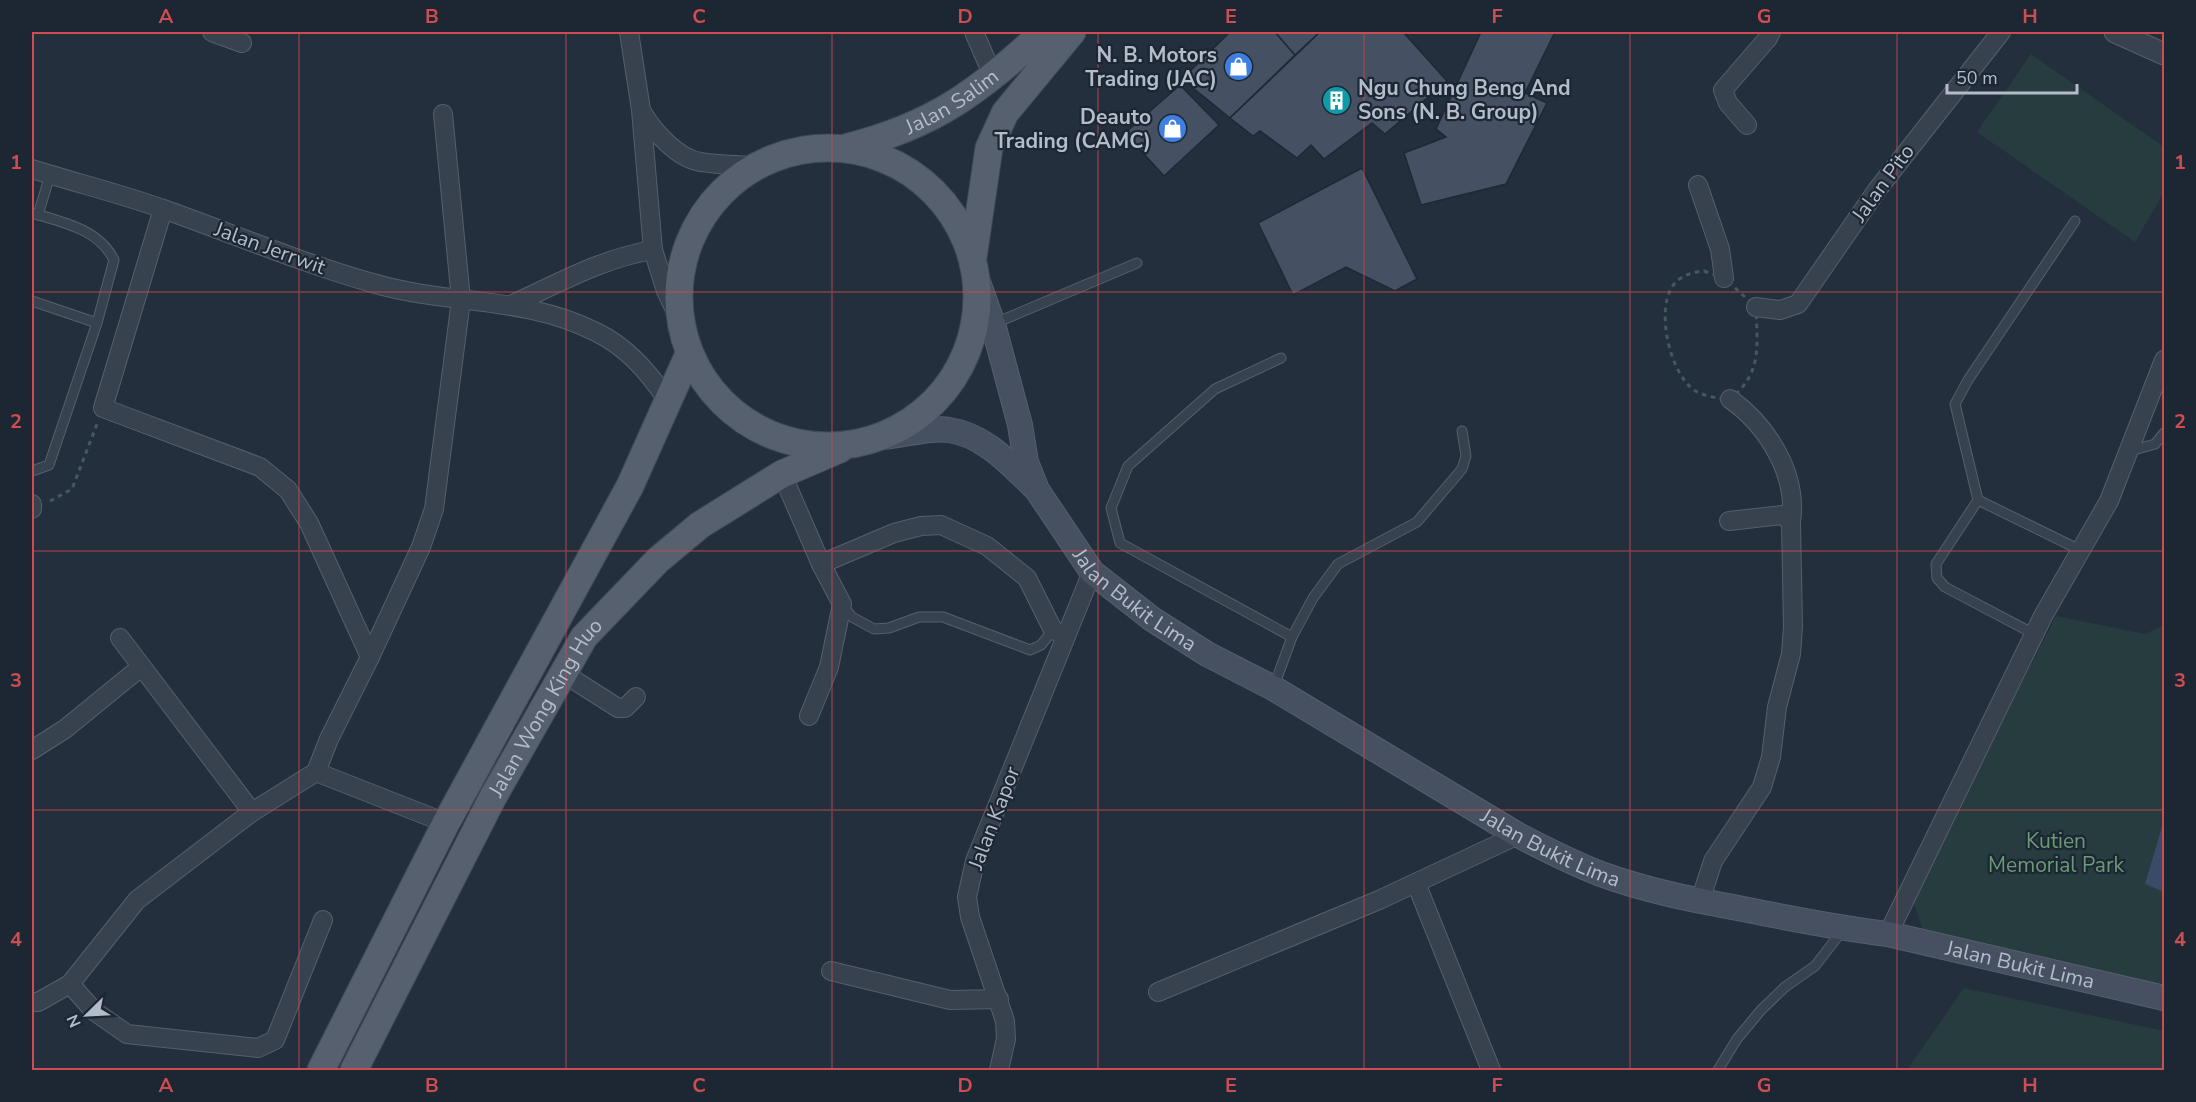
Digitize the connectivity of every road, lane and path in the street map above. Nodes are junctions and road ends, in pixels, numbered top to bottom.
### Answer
1 (212, 32) edge
2 (629, 32) edge
3 (974, 32) edge
4 (1044, 32) edge
5 (1072, 32) edge
6 (1771, 32) edge
7 (2001, 32) edge
8 (2115, 32) edge
9 (242, 43) dead end
10 (2164, 54) edge
11 (993, 76) junction
12 (641, 110) junction
13 (443, 114) dead end
14 (1747, 125) dead end
15 (847, 148) junction
16 (753, 166) junction
17 (32, 169) edge
18 (50, 175) junction
19 (1698, 185) dead end
20 (163, 209) junction
21 (35, 214) edge
22 (2075, 221) dead end
23 (653, 250) junction
24 (1137, 263) dead end
25 (975, 270) junction
26 (1724, 278) junction
27 (462, 300) junction
28 (32, 301) edge
29 (513, 304) junction
30 (1756, 307) junction
31 (679, 318) junction
32 (97, 323) junction
33 (993, 324) junction
34 (689, 354) junction
35 (1281, 358) dead end
36 (2164, 360) edge
37 (1730, 399) junction
38 (667, 400) junction
39 (103, 408) junction
40 (1462, 431) dead end
41 (2164, 433) edge
42 (885, 437) junction
43 (847, 446) junction
44 (2130, 451) junction
45 (32, 471) edge
46 (782, 474) junction
47 (1037, 490) junction
48 (1978, 500) junction
49 (32, 506) edge
50 (1730, 521) dead end
51 (1791, 522) junction
52 (2080, 550) junction
53 (820, 564) junction
54 (1092, 572) junction
55 (842, 604) junction
56 (1059, 632) junction
57 (2034, 634) junction
58 (1292, 637) junction
59 (120, 638) dead end
60 (370, 657) junction
61 (141, 667) junction
62 (563, 674) junction
63 (1273, 688) junction
64 (636, 697) dead end
65 (809, 716) dead end
66 (32, 750) edge
67 (316, 772) junction
68 (252, 812) junction
69 (446, 823) junction
70 (1518, 835) junction
71 (1416, 883) junction
72 (1700, 901) junction
73 (323, 920) dead end
74 (1844, 929) junction
75 (1888, 934) junction
76 (831, 971) dead end
77 (70, 984) junction
78 (1158, 992) dead end
79 (2164, 998) edge
80 (999, 999) junction
81 (32, 1002) edge
82 (321, 1071) edge
83 (354, 1071) edge
84 (999, 1071) edge
85 (1491, 1071) edge
86 (1718, 1071) edge

1 - 9 street
2 - 12 street
3 - 11 street
4 - 11 main road, Jalan Salim
5 - 25 main road, Jalan Salim
6 - 14 street
7 - 30 street, Jalan Pito
8 - 10 street
11 - 15 main road, Jalan Salim
12 - 16 street
12 - 23 street
13 - 27 street
15 - 16 main road
15 - 25 main road
16 - 31 main road
17 - 18 street, Jalan Jerrwit
18 - 20 street, Jalan Jerrwit
18 - 21 lane
19 - 26 street
20 - 27 street, Jalan Jerrwit
20 - 39 street
21 - 32 lane
22 - 48 lane
23 - 29 street
23 - 31 street
24 - 33 lane
25 - 33 main road
25 - 42 main road, Jalan Salim
26 - 30 path
26 - 37 path
27 - 29 street, Jalan Jerrwit
27 - 60 street
28 - 32 lane
29 - 38 street, Jalan Jerrwit
30 - 37 path
31 - 34 main road
32 - 45 lane
33 - 47 main road
34 - 38 main road, Jalan Wong King Huo
34 - 43 main road
35 - 58 lane
36 - 44 street
37 - 51 street
38 - 69 main road, Jalan Wong King Huo
39 - 49 path
39 - 60 street
40 - 58 lane
41 - 44 lane
42 - 43 main road, Jalan Salim
42 - 47 main road
43 - 46 main road, Jalan Wong King Huo
44 - 52 street
46 - 53 street
46 - 62 main road, Jalan Wong King Huo
47 - 54 main road, Jalan Bukit Lima
48 - 52 lane
48 - 57 lane
50 - 51 street
51 - 72 street
52 - 57 street
53 - 55 street
53 - 56 street
54 - 56 street, Jalan Kapor
54 - 63 main road, Jalan Bukit Lima
55 - 56 lane
55 - 65 street
56 - 80 street, Jalan Kapor
57 - 75 street
58 - 63 lane
59 - 61 street
60 - 67 street
61 - 66 street
61 - 68 street
62 - 64 street
62 - 83 main road, Jalan Wong King Huo
63 - 70 main road, Jalan Bukit Lima
67 - 68 street
67 - 69 street
68 - 77 street
69 - 82 main road, Jalan Wong King Huo
70 - 71 street
70 - 72 main road, Jalan Bukit Lima
71 - 78 street
71 - 85 street
72 - 74 main road, Jalan Bukit Lima
73 - 77 street
74 - 75 main road, Jalan Bukit Lima
74 - 86 lane
75 - 79 main road, Jalan Bukit Lima
76 - 80 street
77 - 81 street
80 - 84 street, Jalan Kapor

